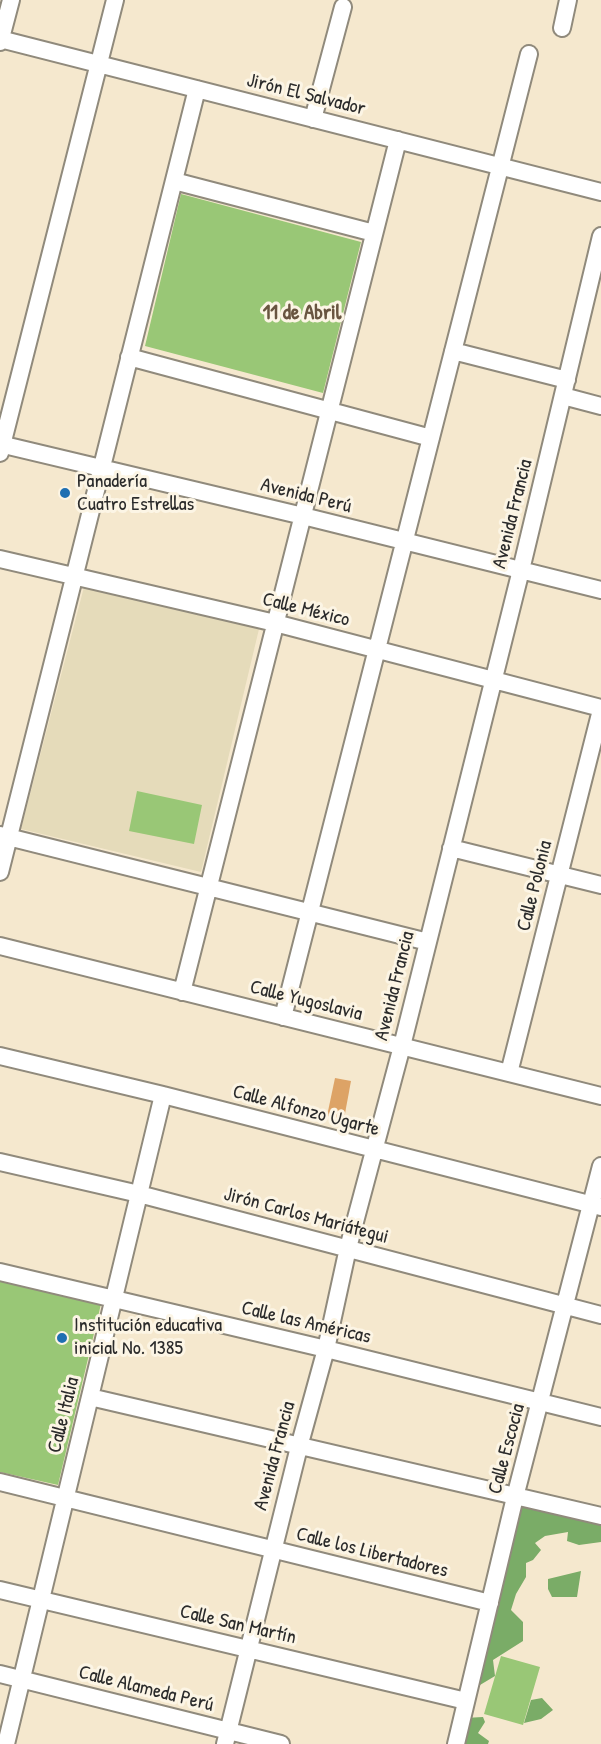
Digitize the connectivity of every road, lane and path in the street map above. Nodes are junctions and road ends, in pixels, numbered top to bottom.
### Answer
1 (10, 0) edge
2 (115, 0) edge
3 (568, 0) edge
4 (343, 7) dead end
5 (562, 28) dead end
6 (0, 40) edge
7 (529, 54) dead end
8 (98, 64) junction
9 (197, 89) junction
10 (313, 119) junction
11 (398, 140) junction
12 (501, 167) junction
13 (174, 181) junction
14 (601, 192) edge
15 (374, 233) junction
16 (601, 236) edge
17 (453, 351) junction
18 (129, 357) junction
19 (565, 388) junction
20 (601, 406) edge
21 (330, 411) junction
22 (431, 438) junction
23 (1, 447) edge
24 (101, 469) junction
25 (303, 516) junction
26 (404, 542) junction
27 (0, 559) edge
28 (521, 570) junction
29 (74, 577) junction
30 (601, 590) edge
31 (275, 623) junction
32 (376, 650) junction
33 (493, 681) junction
34 (601, 709) edge
35 (4, 836) edge
36 (452, 848) junction
37 (0, 872) edge
38 (559, 874) junction
39 (601, 885) edge
40 (208, 887) junction
41 (309, 912) junction
42 (428, 942) junction
43 (0, 946) edge
44 (182, 992) junction
45 (283, 1017) junction
46 (402, 1046) junction
47 (0, 1056) edge
48 (509, 1073) junction
49 (163, 1095) junction
50 (601, 1095) edge
51 (374, 1150) junction
52 (0, 1162) edge
53 (601, 1166) edge
54 (139, 1194) junction
55 (596, 1206) edge
56 (348, 1248) junction
57 (0, 1272) edge
58 (114, 1300) junction
59 (564, 1306) junction
60 (601, 1315) edge
61 (326, 1349) junction
62 (90, 1397) junction
63 (541, 1403) junction
64 (601, 1417) edge
65 (298, 1447) junction
66 (0, 1482) edge
67 (66, 1497) junction
68 (516, 1497) junction
69 (601, 1516) edge
70 (273, 1550) junction
71 (0, 1590) edge
72 (41, 1600) junction
73 (490, 1603) junction
74 (248, 1649) junction
75 (0, 1674) edge
76 (21, 1680) junction
77 (466, 1701) junction
78 (226, 1737) edge
79 (6, 1744) edge
80 (210, 1744) edge
81 (281, 1744) edge
82 (456, 1744) edge

1 - 6 street
2 - 8 street
3 - 5 street
4 - 10 street
6 - 8 street, Jirón El Salvador
7 - 12 street
8 - 9 street, Jirón El Salvador
8 - 23 street
9 - 10 street, Jirón El Salvador
9 - 13 street
10 - 11 street, Jirón El Salvador
11 - 12 street, Jirón El Salvador
11 - 15 street
12 - 14 street, Jirón El Salvador
12 - 17 street
13 - 15 street
13 - 18 street
15 - 21 street
16 - 19 street, Avenida Francia
17 - 19 street
17 - 22 street
18 - 21 street
18 - 24 street
19 - 20 street
19 - 28 street, Avenida Francia
21 - 22 street
21 - 25 street
22 - 26 street
23 - 24 street, Avenida Perú
24 - 25 street, Avenida Perú
24 - 29 street
25 - 26 street, Avenida Perú
25 - 31 street
26 - 28 street, Avenida Perú
26 - 32 street
27 - 29 street, Calle México
28 - 30 street, Avenida Perú
28 - 33 street, Avenida Francia
29 - 31 street, Calle México
29 - 35 street
31 - 32 street, Calle México
31 - 40 street
32 - 33 street, Calle México
32 - 41 street
33 - 34 street, Calle México
33 - 36 street, Avenida Francia
34 - 38 street, Calle Polonia
35 - 37 street
35 - 40 street
36 - 38 street
36 - 42 street, Avenida Francia
38 - 39 street
38 - 48 street, Calle Polonia
40 - 41 street
40 - 44 street
41 - 42 street
41 - 45 street
42 - 46 street, Avenida Francia
43 - 44 street, Calle Yugoslavia
44 - 45 street, Calle Yugoslavia
45 - 46 street, Calle Yugoslavia
46 - 48 street, Calle Yugoslavia
46 - 51 street, Avenida Francia
47 - 49 street, Calle Alfonzo Ugarte
48 - 50 street, Calle Yugoslavia
49 - 51 street, Calle Alfonzo Ugarte
49 - 54 street, Calle Italia
51 - 55 street, Calle Alfonzo Ugarte
51 - 56 street, Avenida Francia
52 - 54 street, Jirón Carlos Mariátegui
53 - 55 street, Calle Escocia
54 - 56 street, Jirón Carlos Mariátegui
54 - 58 street, Calle Italia
55 - 59 street, Calle Escocia
56 - 59 street, Jirón Carlos Mariátegui
56 - 61 street, Avenida Francia
57 - 58 street, Calle las Américas
58 - 61 street, Calle las Américas
58 - 62 street, Calle Italia
59 - 60 street, Jirón Carlos Mariátegui
59 - 63 street, Calle Escocia
61 - 63 street, Calle las Américas
61 - 65 street, Avenida Francia
62 - 65 street
62 - 67 street, Calle Italia
63 - 64 street, Calle las Américas
63 - 68 street, Calle Escocia
65 - 68 street
65 - 70 street, Avenida Francia
66 - 67 street, Calle los Libertadores
67 - 70 street, Calle los Libertadores
67 - 72 street, Calle Italia
68 - 69 street
68 - 73 street, Calle Escocia
70 - 73 street, Calle los Libertadores
70 - 74 street, Avenida Francia
71 - 72 street, Calle San Martín
72 - 74 street, Calle San Martín
72 - 76 street, Calle Italia
73 - 77 street, Calle Escocia
74 - 77 street, Calle San Martín
74 - 78 street, Avenida Francia
75 - 76 street, Calle Alameda Perú
76 - 78 street, Calle Alameda Perú
76 - 79 street, Calle Italia
77 - 82 street, Calle Escocia
78 - 80 street
78 - 81 street, Calle Alameda Perú

